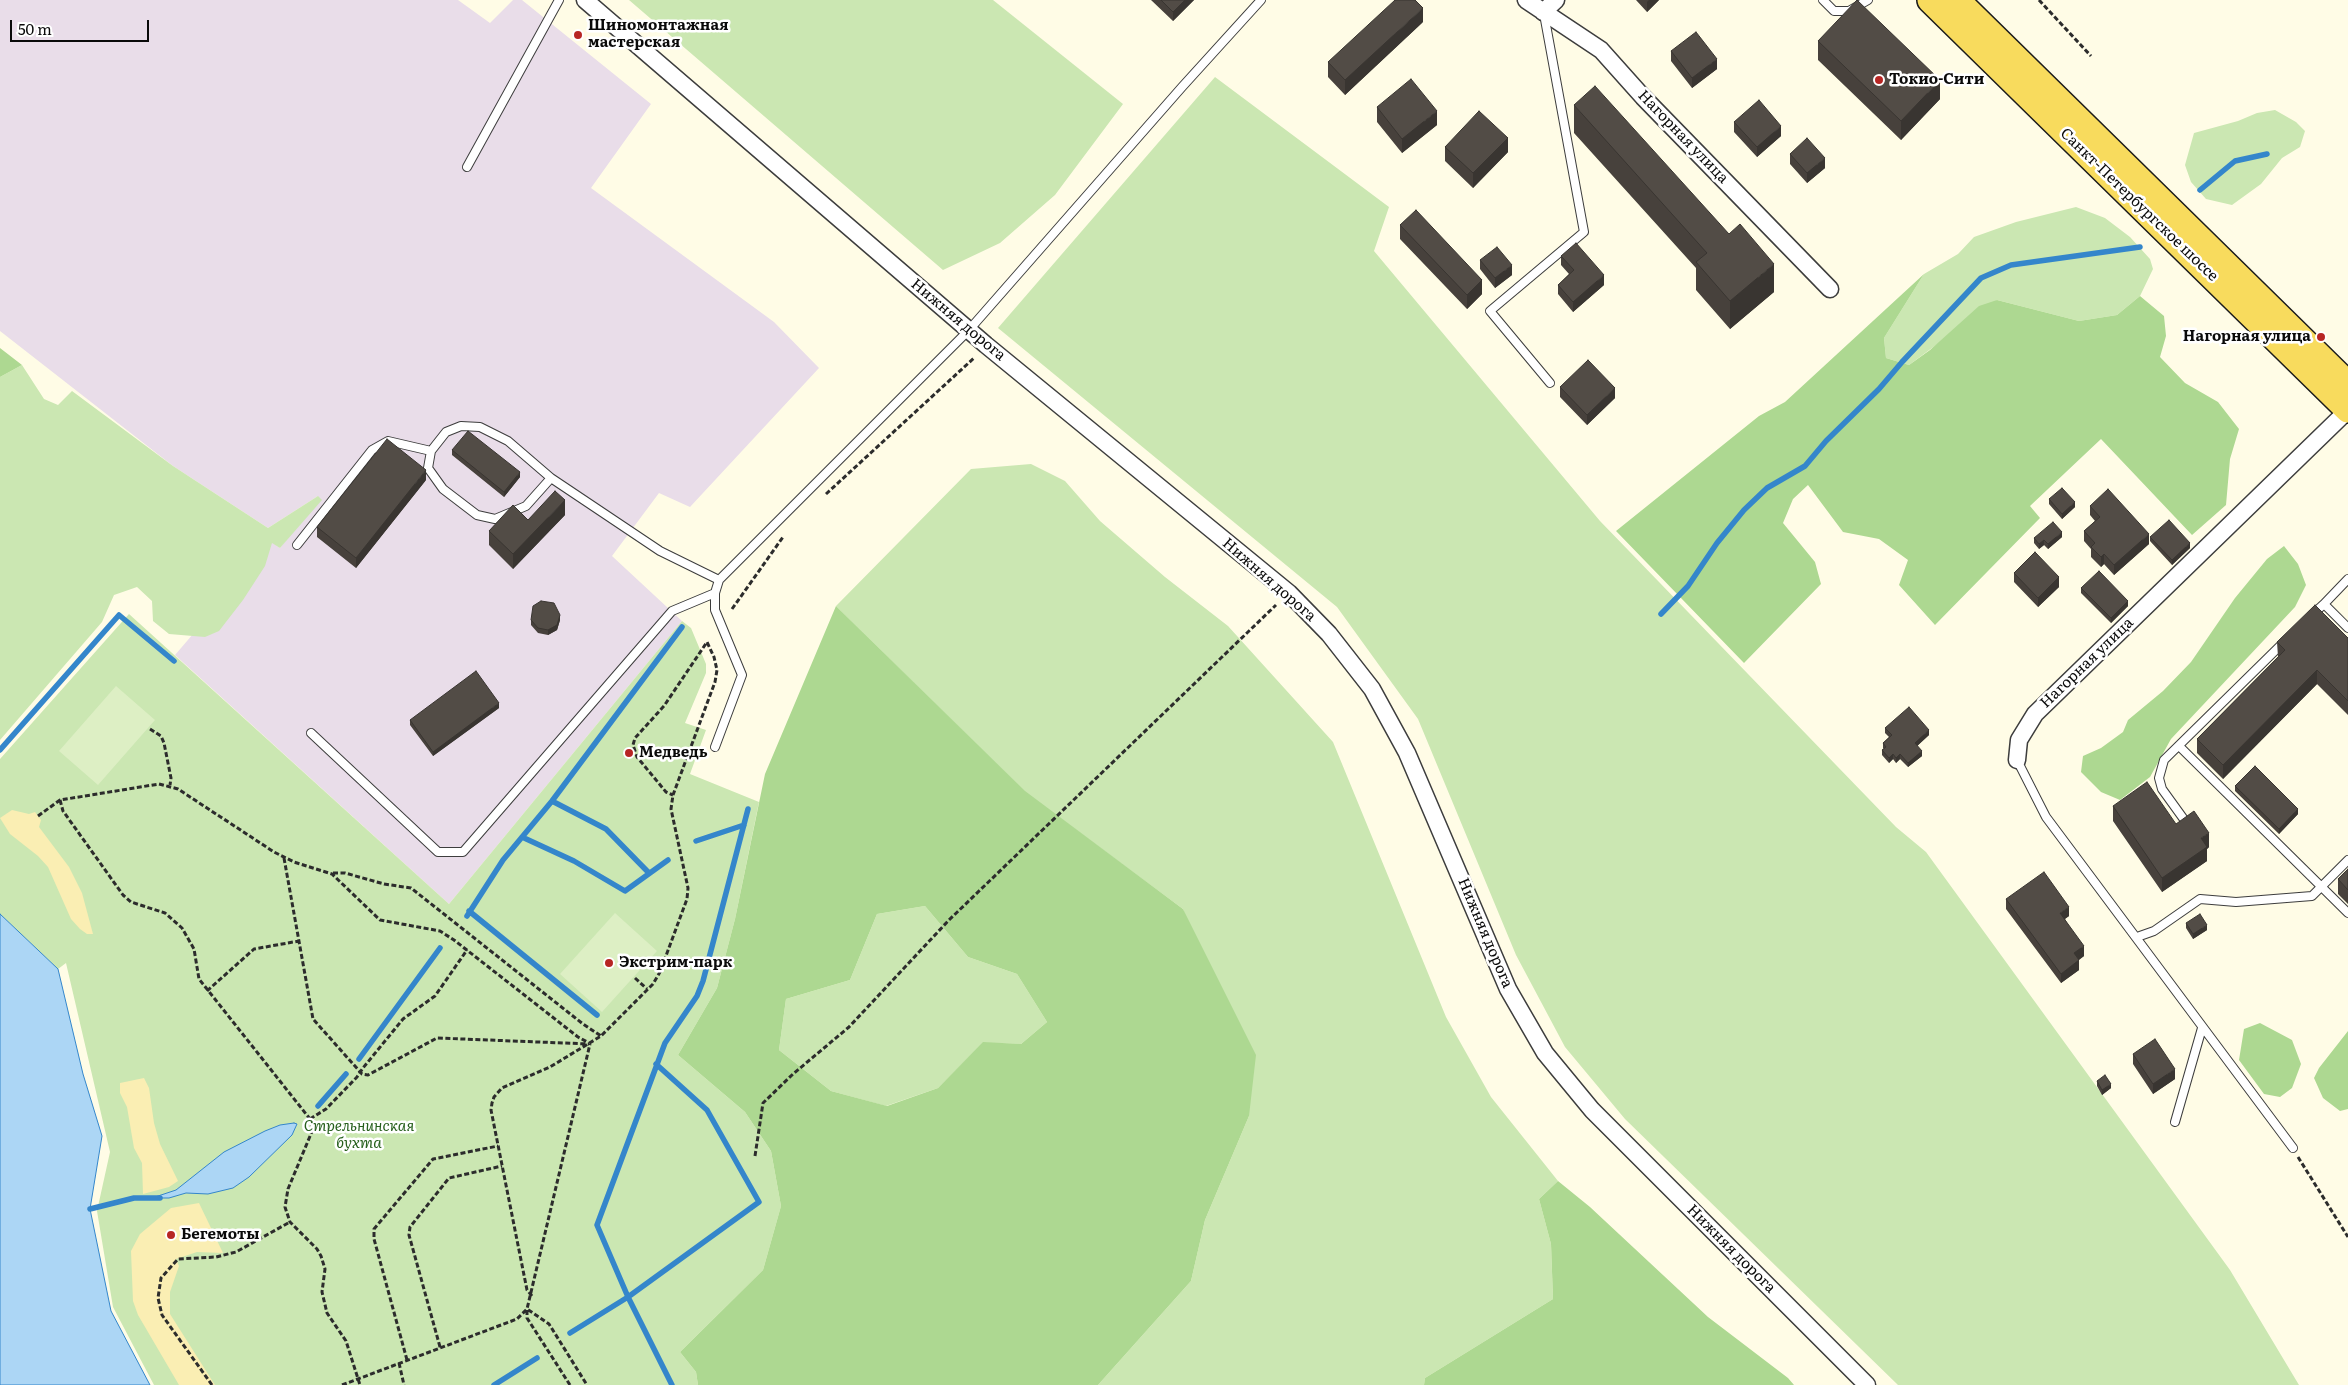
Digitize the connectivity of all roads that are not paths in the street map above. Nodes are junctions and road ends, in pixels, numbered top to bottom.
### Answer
1 (559, 0) edge
2 (585, 0) edge
3 (1262, 0) edge
4 (1526, 0) edge
5 (1556, 0) edge
6 (1822, 0) edge
7 (1868, 0) edge
8 (1930, 0) edge
9 (1957, 0) edge
10 (1543, 12) junction
11 (467, 167) dead end
12 (1830, 289) dead end
13 (969, 330) junction
14 (1550, 383) dead end
15 (2348, 384) edge
16 (2348, 410) edge
17 (431, 451) junction
18 (550, 478) junction
19 (297, 545) dead end
20 (2348, 579) edge
21 (719, 580) junction
22 (715, 593) junction
23 (2324, 604) junction
24 (2303, 624) edge
25 (2348, 628) edge
26 (2289, 638) edge
27 (311, 733) dead end
28 (715, 746) dead end
29 (2179, 746) junction
30 (2017, 760) joint
31 (2189, 826) edge
32 (2348, 860) edge
33 (2321, 887) junction
34 (2348, 913) edge
35 (2137, 937) junction
36 (2202, 1028) junction
37 (2175, 1122) dead end
38 (2293, 1148) road end
39 (1867, 1385) edge

1 - 11 lane
2 - 13 street, Нижняя дорога
3 - 13 lane
4 - 10 street, Нагорная улица
5 - 10 street
6 - 7 lane
8 - 16 main road, Санкт-Петербургское шоссе
9 - 15 main road, Санкт-Петербургское шоссе
10 - 12 street, Нагорная улица
10 - 14 lane
13 - 21 lane
13 - 39 street, Нижняя дорога
16 - 30 street, Нагорная улица
17 - 18 lane
17 - 18 lane
17 - 19 lane
18 - 21 lane
20 - 23 lane
21 - 22 lane
22 - 27 lane
22 - 28 lane
23 - 24 lane
23 - 25 lane
26 - 29 lane
29 - 31 lane
29 - 33 lane
30 - 35 lane
32 - 33 lane
33 - 34 lane
33 - 35 lane
35 - 36 lane
36 - 37 lane
36 - 38 lane

